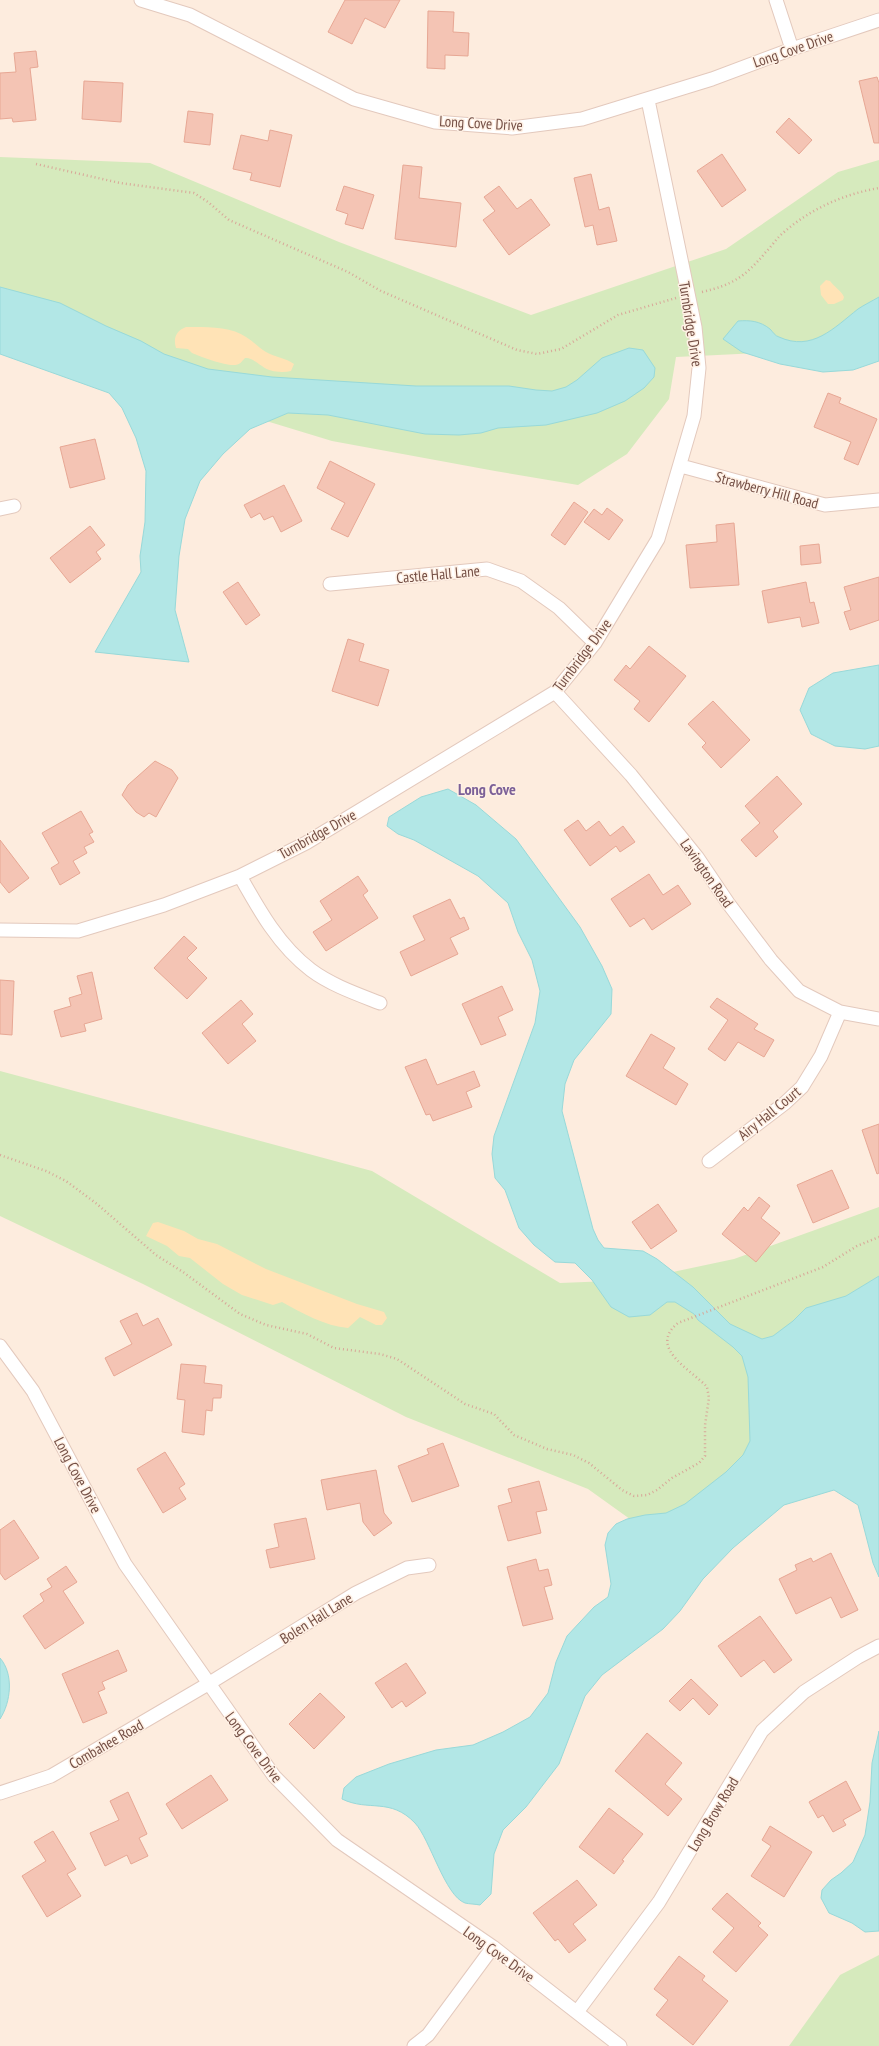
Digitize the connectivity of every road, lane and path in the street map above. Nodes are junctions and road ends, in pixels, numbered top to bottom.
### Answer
1 (141, 0) edge
2 (776, 0) edge
3 (879, 20) edge
4 (792, 48) junction
5 (648, 100) junction
6 (36, 164) dead end
7 (879, 188) edge
8 (688, 295) junction
9 (681, 466) junction
10 (879, 500) edge
11 (14, 506) dead end
12 (0, 509) edge
13 (330, 584) dead end
14 (595, 643) junction
15 (556, 692) junction
16 (240, 876) junction
17 (0, 930) edge
18 (380, 1003) dead end
19 (840, 1012) junction
20 (879, 1019) edge
21 (0, 1155) edge
22 (709, 1161) dead end
23 (879, 1237) edge
24 (0, 1346) edge
25 (429, 1565) dead end
26 (879, 1646) edge
27 (208, 1684) junction
28 (0, 1793) edge
29 (493, 1947) junction
30 (577, 2012) junction
31 (414, 2046) edge
32 (620, 2046) edge

1 - 5 street, Long Cove Drive
2 - 4 street
3 - 4 street, Long Cove Drive
4 - 5 street, Long Cove Drive
5 - 8 street, Turnbridge Drive
6 - 8 path
7 - 8 path
8 - 9 street, Turnbridge Drive
9 - 10 street, Strawberry Hill Road
9 - 14 street, Turnbridge Drive
11 - 12 street
13 - 14 street, Castle Hall Lane
14 - 15 street, Turnbridge Drive
15 - 16 street, Turnbridge Drive
15 - 19 street, Lavington Road
16 - 17 street, Turnbridge Drive
16 - 18 street
19 - 20 street, Lavington Road
19 - 22 street, Airy Hall Court
21 - 23 path
24 - 27 street, Long Cove Drive
25 - 27 street, Bolen Hall Lane
26 - 30 street, Long Brow Road
27 - 28 street, Combahee Road
27 - 29 street, Long Cove Drive
29 - 30 street, Long Cove Drive
29 - 31 street
30 - 32 street, Long Cove Drive

